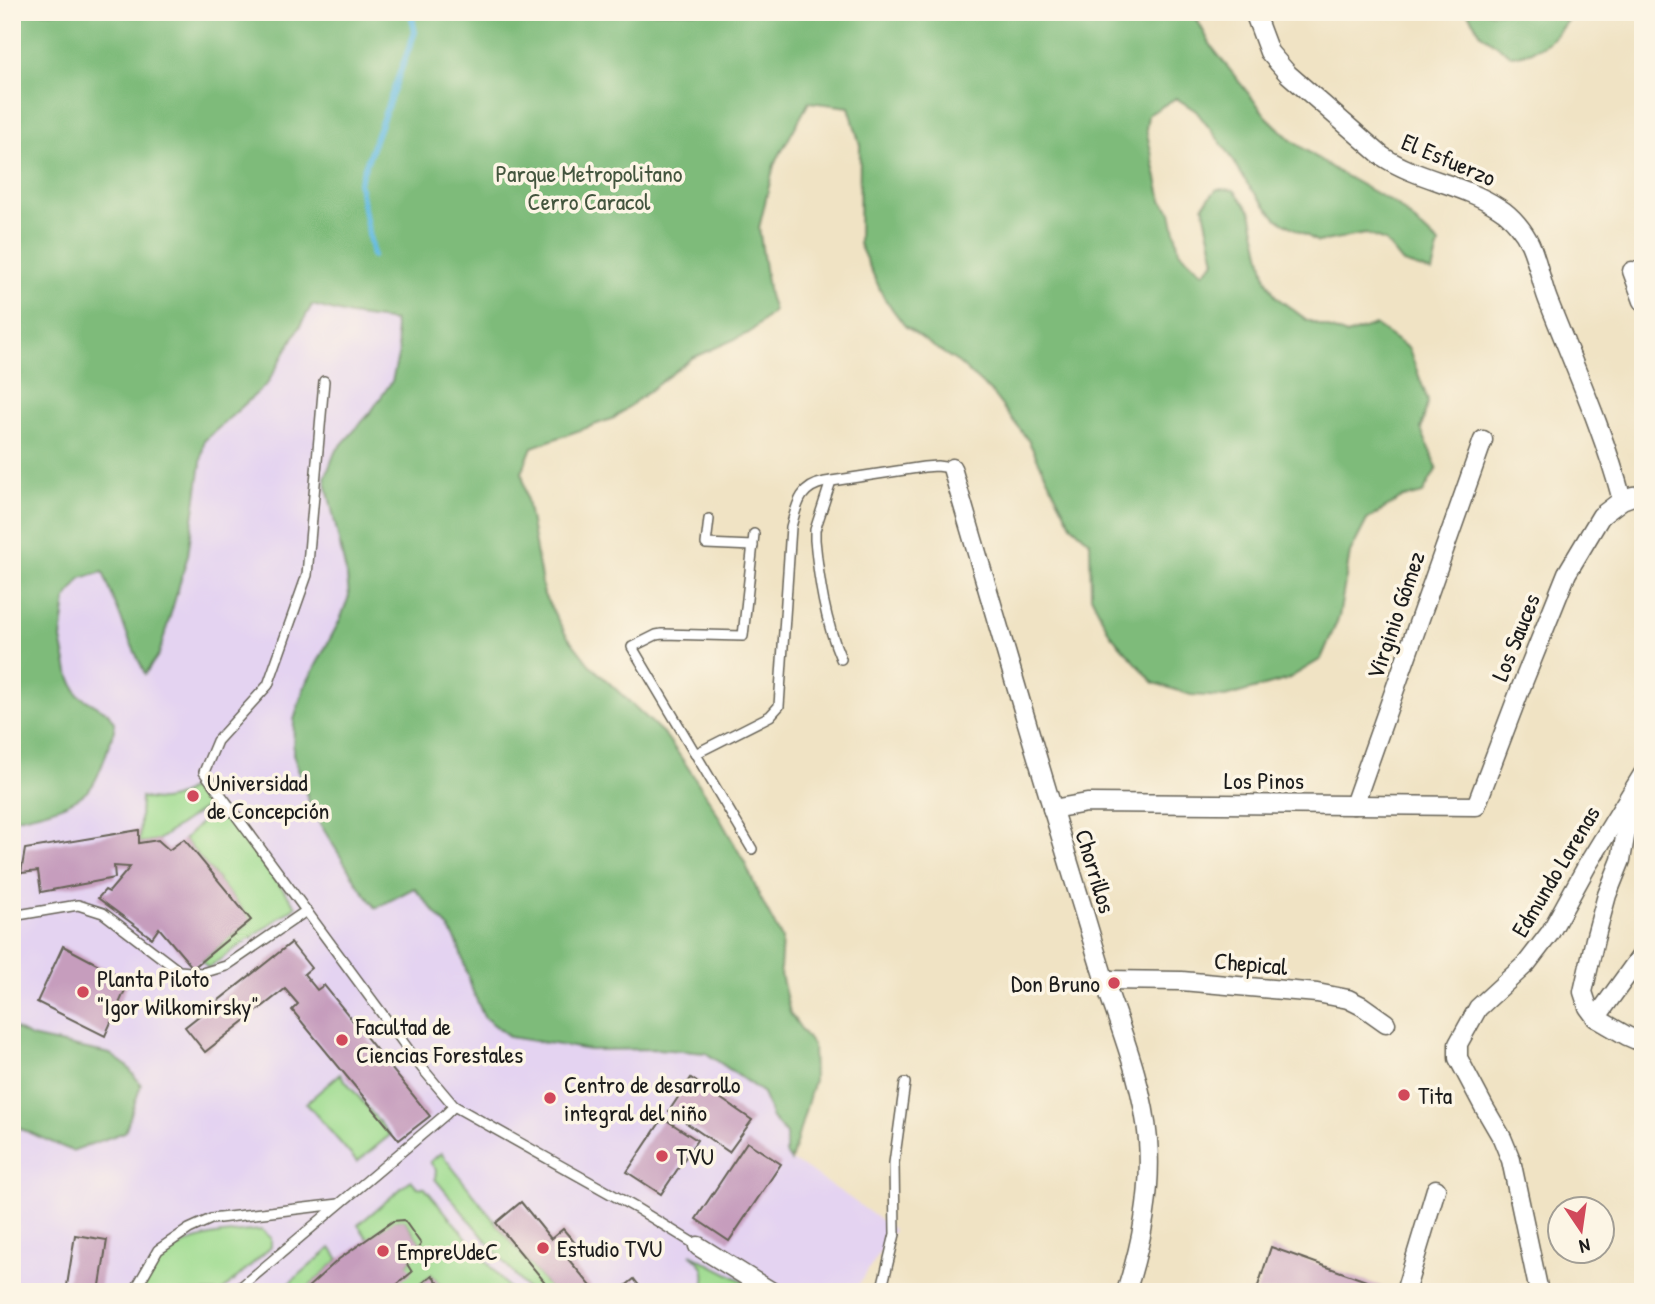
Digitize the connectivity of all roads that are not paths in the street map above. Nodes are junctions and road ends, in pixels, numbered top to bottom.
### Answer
1 (1254, 12) edge
2 (1632, 271) dead end
3 (1643, 300) edge
4 (324, 381) dead end
5 (1483, 440) dead end
6 (952, 468) joint
7 (831, 481) junction
8 (1643, 495) edge
9 (1622, 500) junction
10 (709, 519) dead end
11 (754, 534) dead end
12 (753, 546) junction
13 (841, 659) dead end
14 (695, 754) junction
15 (1638, 781) edge
16 (1354, 805) junction
17 (1476, 806) joint
18 (1052, 809) junction
19 (752, 849) dead end
20 (306, 911) junction
21 (12, 916) edge
22 (1643, 953) edge
23 (1104, 980) junction
24 (1596, 1018) junction
25 (1386, 1023) dead end
26 (1643, 1043) edge
27 (905, 1083) dead end
28 (454, 1106) junction
29 (1436, 1189) dead end
30 (340, 1204) junction
31 (698, 1246) joint
32 (134, 1292) edge
33 (235, 1292) edge
34 (772, 1292) edge
35 (881, 1292) edge
36 (1126, 1292) edge
37 (1405, 1292) edge
38 (1539, 1292) edge

1 - 9 street, El Esfuerzo
2 - 3 street
4 - 20 lane
5 - 16 street, Virginio Gómez
6 - 7 lane
6 - 18 street, Chorrillos
7 - 13 lane
7 - 14 lane
8 - 9 street
9 - 17 street, Los Sauces
10 - 12 lane
11 - 12 lane
12 - 14 lane
14 - 19 lane
15 - 24 street
15 - 38 street, Edmundo Larenas
16 - 17 street, Los Pinos
16 - 18 street, Los Pinos
18 - 23 street, Chorrillos
20 - 21 lane
20 - 28 lane
22 - 24 street
23 - 25 street, Chepical
23 - 36 street, Chorrillos
24 - 26 street
27 - 35 lane
28 - 30 lane
28 - 31 lane
29 - 37 street
30 - 32 lane
30 - 33 lane
31 - 34 street

